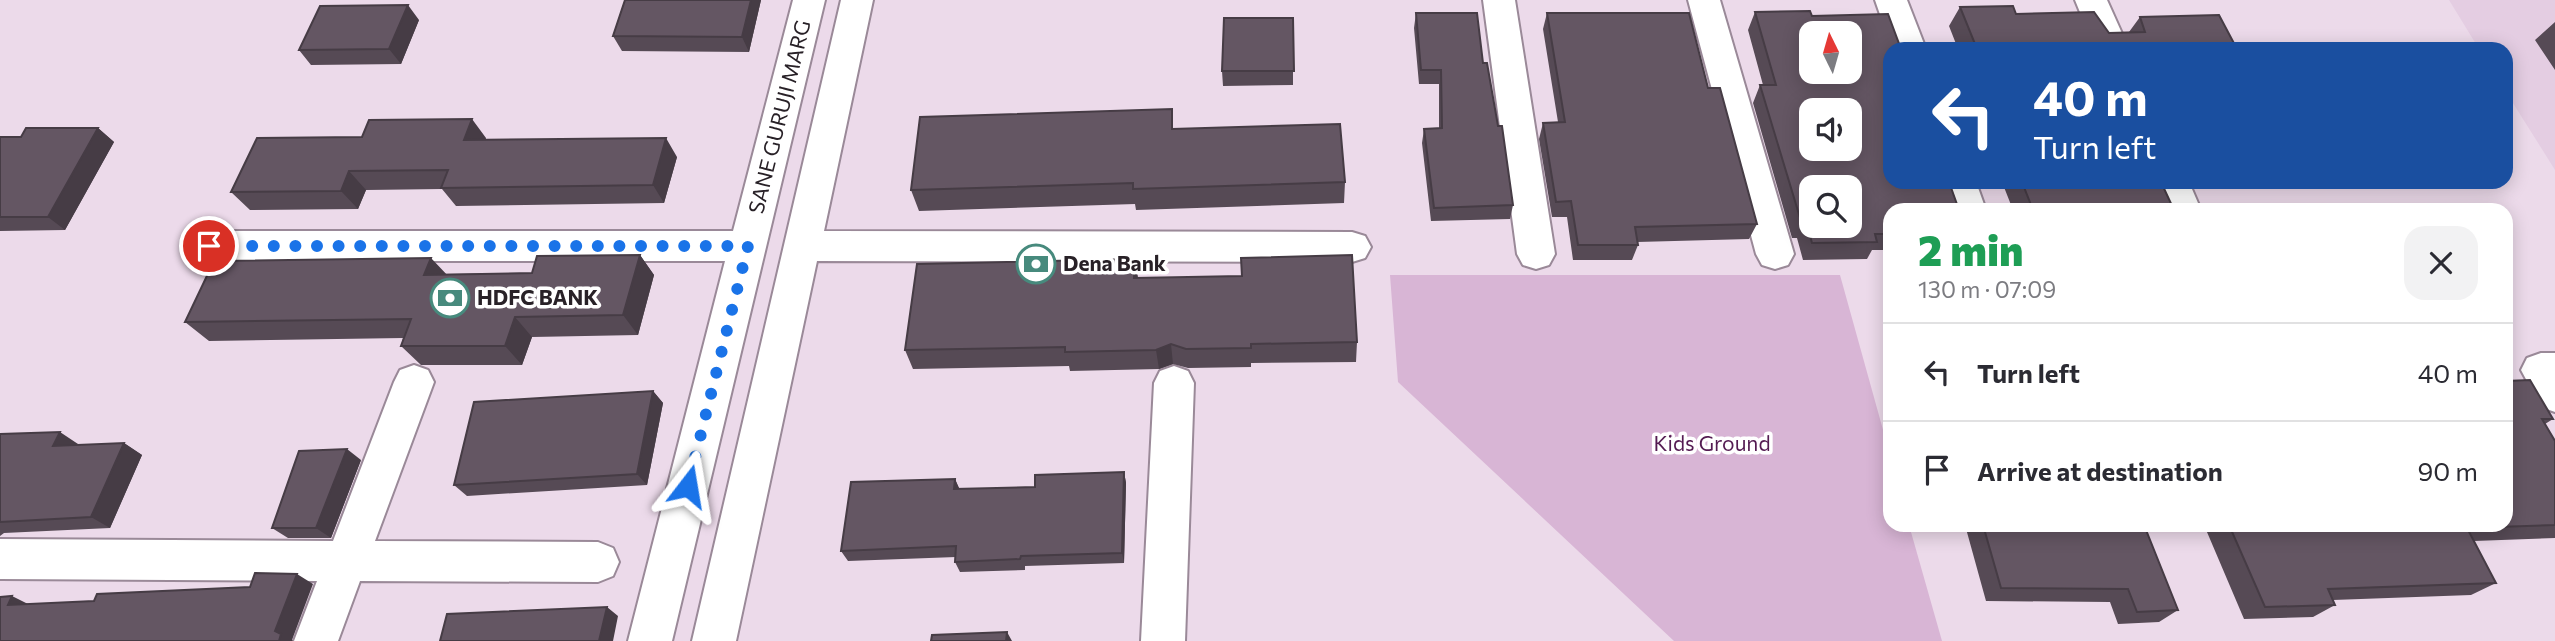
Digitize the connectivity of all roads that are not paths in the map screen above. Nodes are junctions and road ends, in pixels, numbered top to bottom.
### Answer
1 (809, 0) edge
2 (857, 0) edge
3 (1499, 0) edge
4 (1704, 0) edge
5 (1891, 0) edge
6 (2091, 0) edge
7 (1906, 42) edge
8 (2109, 42) edge
9 (209, 246) dead end
10 (748, 246) junction
11 (802, 246) junction
12 (1352, 247) dead end
13 (1536, 254) dead end
14 (1775, 254) dead end
15 (2555, 370) edge
16 (414, 382) dead end
17 (1174, 383) dead end
18 (2555, 395) edge
19 (0, 559) edge
20 (346, 561) junction
21 (598, 562) dead end
22 (316, 641) edge
23 (650, 641) edge
24 (714, 641) edge
25 (1163, 641) edge

1 - 10 street, SANE GURUJI MARG
2 - 11 street
3 - 13 street
4 - 14 street
5 - 7 street
6 - 8 street
9 - 10 street
10 - 23 street, SANE GURUJI MARG
11 - 12 street
11 - 24 street
15 - 18 street
16 - 20 street
17 - 25 street
19 - 20 street
20 - 21 street
20 - 22 street

